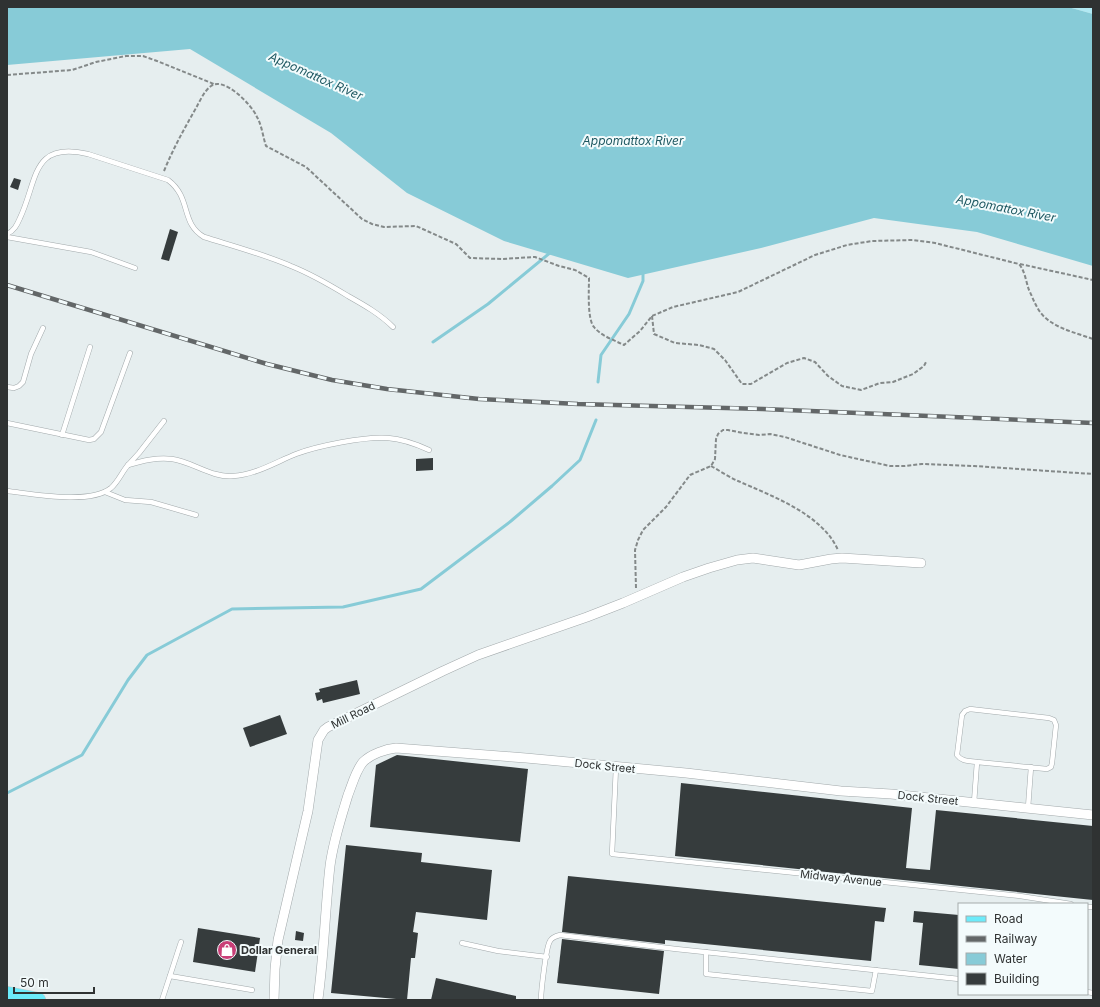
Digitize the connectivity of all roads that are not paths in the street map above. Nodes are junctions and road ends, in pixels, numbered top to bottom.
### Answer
1 (7, 236) edge
2 (134, 268) dead end
3 (393, 327) dead end
4 (43, 328) dead end
5 (90, 346) dead end
6 (130, 353) dead end
7 (7, 387) edge
8 (164, 421) dead end
9 (7, 423) edge
10 (62, 435) junction
11 (429, 450) dead end
12 (128, 465) junction
13 (7, 491) edge
14 (105, 492) junction
15 (196, 515) dead end
16 (921, 563) dead end
17 (977, 762) junction
18 (616, 767) junction
19 (1031, 767) junction
20 (974, 803) junction
21 (1028, 808) junction
22 (1093, 815) edge
23 (1065, 903) edge
24 (180, 942) dead end
25 (462, 943) dead end
26 (706, 952) junction
27 (547, 957) junction
28 (876, 970) junction
29 (170, 976) junction
30 (958, 979) edge
31 (252, 990) dead end
32 (7, 994) edge
33 (38, 1000) edge
34 (162, 1000) edge
35 (274, 1000) edge
36 (308, 1000) edge
37 (319, 1000) edge
38 (541, 1000) edge

1 - 2 lane
1 - 3 lane
4 - 7 lane
5 - 10 lane
6 - 10 lane
8 - 12 lane
9 - 10 lane
11 - 12 lane
12 - 14 lane
13 - 14 lane
14 - 15 lane
16 - 35 street, Mill Road
17 - 19 lane
17 - 19 lane
17 - 20 lane
18 - 20 street, Dock Street
18 - 23 lane, Midway Avenue
18 - 37 street, Dock Street
19 - 21 lane
20 - 21 street, Dock Street
21 - 22 street, Dock Street
24 - 29 lane
25 - 27 lane
26 - 27 lane
26 - 28 lane
26 - 28 lane
27 - 38 lane
28 - 30 lane
29 - 31 lane
29 - 34 lane
32 - 33 main road
36 - 37 street

